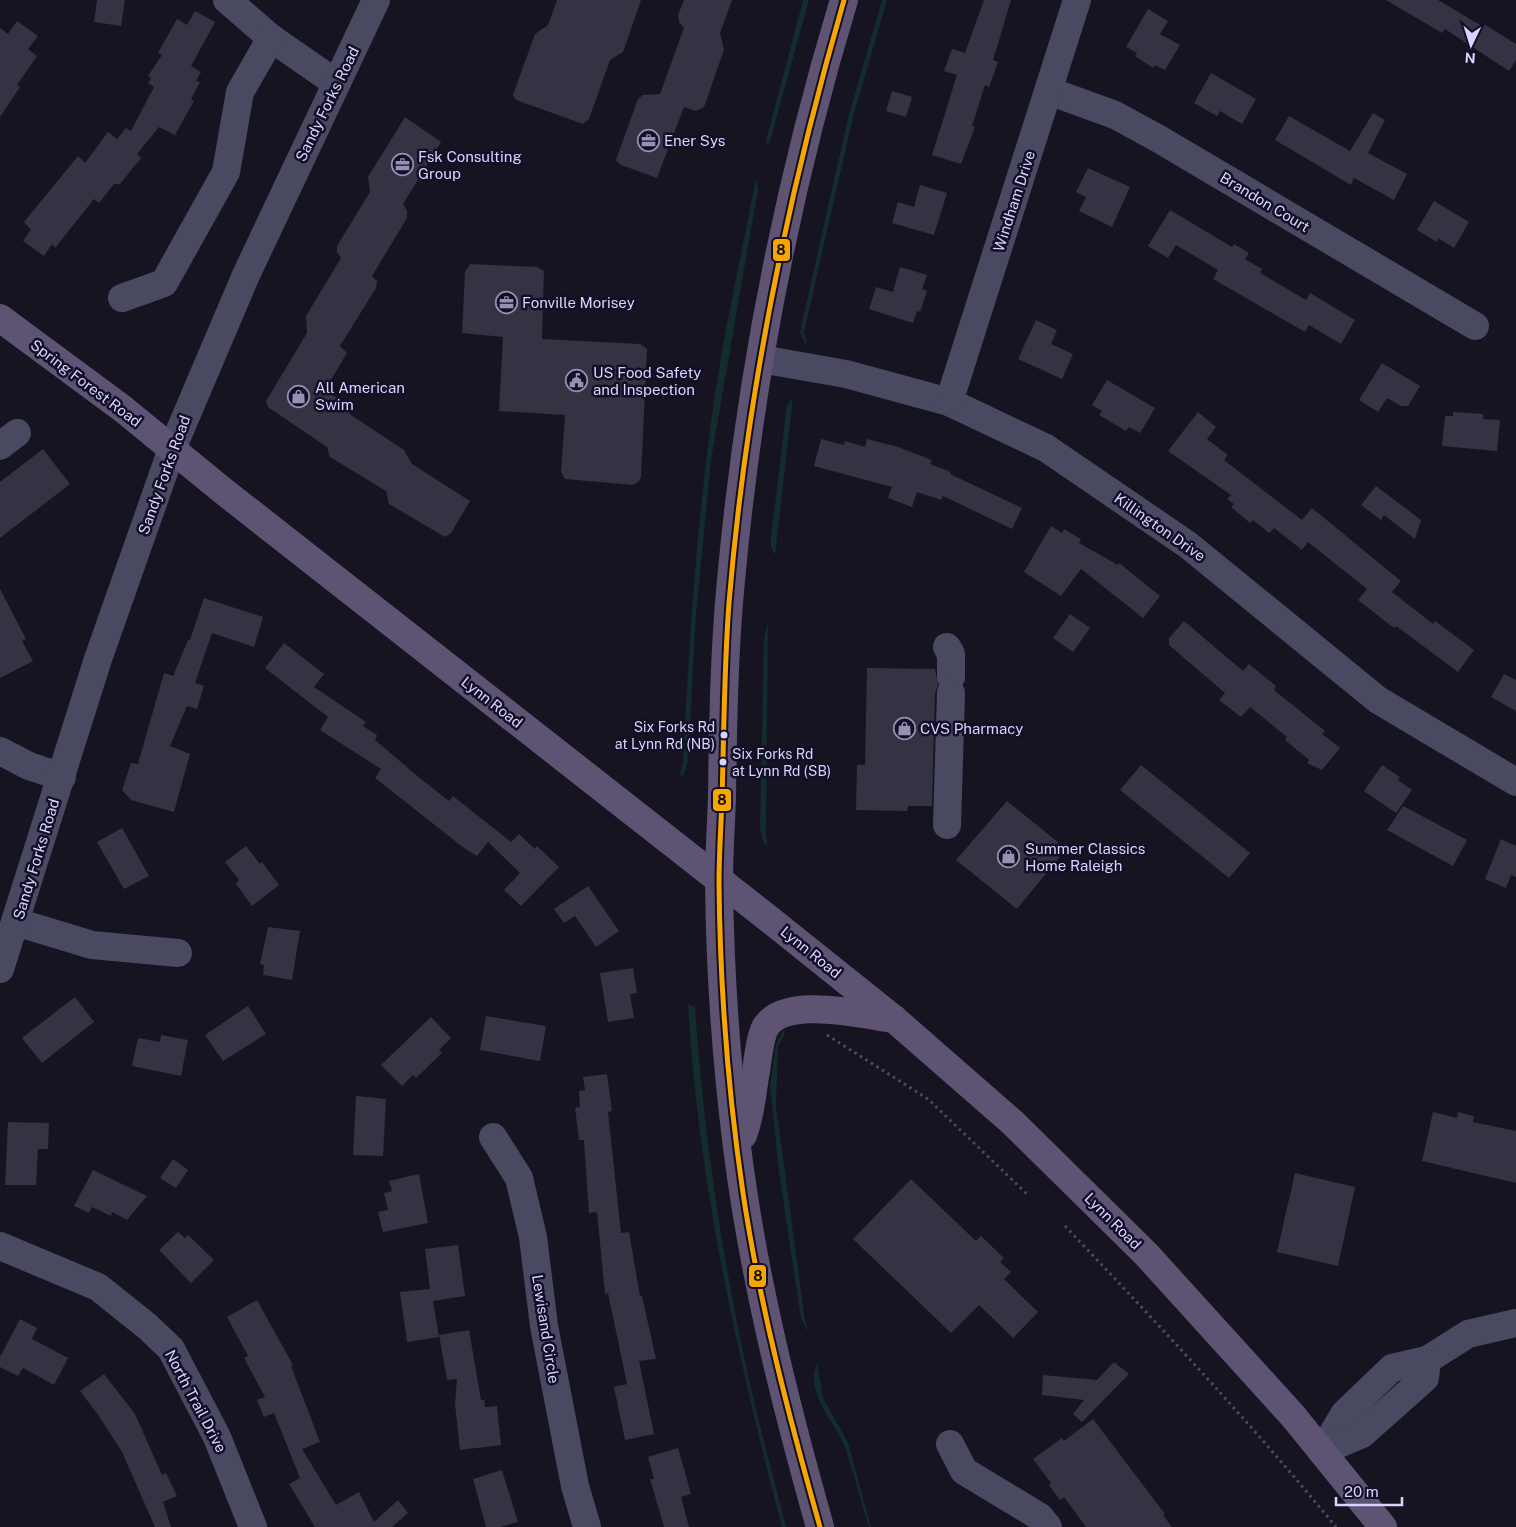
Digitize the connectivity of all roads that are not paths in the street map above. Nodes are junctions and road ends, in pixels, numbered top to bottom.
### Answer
1 (227, 0) edge
2 (376, 0) edge
3 (844, 0) edge
4 (1077, 0) edge
5 (271, 38) junction
6 (336, 83) junction
7 (1049, 91) junction
8 (122, 298) dead end
9 (0, 318) edge
10 (1475, 326) dead end
11 (761, 359) junction
12 (949, 402) junction
13 (172, 449) junction
14 (947, 647) dead end
15 (0, 751) edge
16 (62, 777) junction
17 (1516, 782) edge
18 (947, 824) dead end
19 (719, 879) junction
20 (16, 922) junction
21 (178, 953) dead end
22 (0, 969) edge
23 (894, 1019) junction
24 (492, 1137) dead end
25 (737, 1148) junction
26 (0, 1246) edge
27 (1516, 1323) edge
28 (950, 1444) dead end
29 (1322, 1451) junction
30 (253, 1527) edge
31 (587, 1527) edge
32 (820, 1527) edge
33 (1048, 1527) edge
34 (1383, 1527) edge

1 - 5 street
2 - 6 street, Sandy Forks Road
3 - 11 main road
4 - 7 street, Windham Drive
5 - 6 street
5 - 8 street
6 - 13 street, Sandy Forks Road
7 - 10 street, Brandon Court
7 - 12 street, Windham Drive
9 - 13 main road, Spring Forest Road
11 - 12 street, Killington Drive
11 - 19 main road
12 - 17 street, Killington Drive
13 - 16 street, Sandy Forks Road
13 - 19 main road, Lynn Road
14 - 18 street
15 - 16 street
16 - 20 street, Sandy Forks Road
19 - 23 main road, Lynn Road
19 - 25 main road
20 - 21 street
20 - 22 street, Sandy Forks Road
23 - 25 main road
23 - 29 main road, Lynn Road
24 - 31 street, Lewisand Circle
25 - 32 main road
26 - 30 street, North Trail Drive
27 - 29 street
28 - 33 street
29 - 34 main road, Lynn Road

